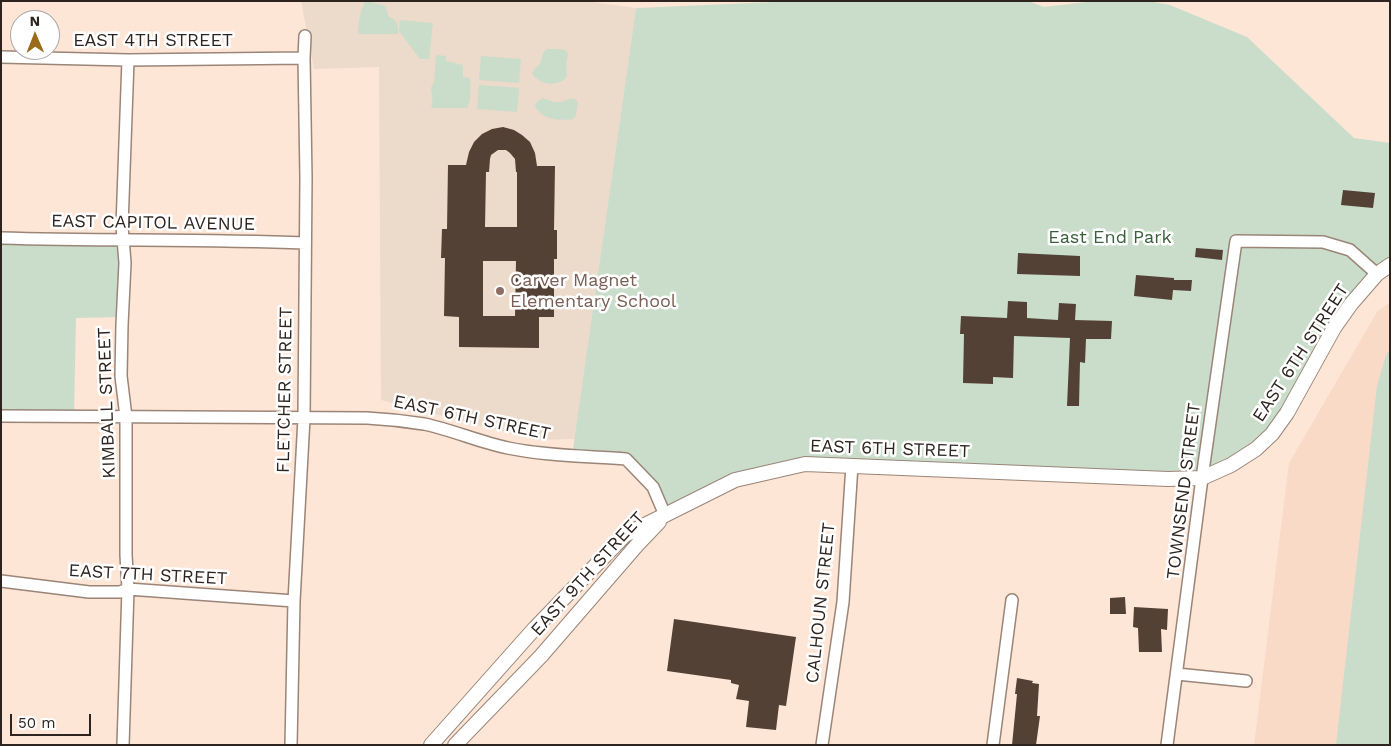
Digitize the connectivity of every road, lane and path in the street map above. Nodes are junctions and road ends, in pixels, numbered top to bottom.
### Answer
1 (305, 36) dead end
2 (1, 58) edge
3 (304, 58) junction
4 (128, 60) junction
5 (1, 238) edge
6 (123, 239) junction
7 (305, 243) junction
8 (1390, 265) edge
9 (1377, 274) junction
10 (1, 416) edge
11 (126, 417) junction
12 (304, 418) junction
13 (852, 465) junction
14 (1202, 478) junction
15 (665, 515) junction
16 (1, 581) edge
17 (128, 589) junction
18 (1012, 600) dead end
19 (294, 601) junction
20 (1177, 674) junction
21 (1246, 681) dead end
22 (123, 745) edge
23 (291, 745) edge
24 (430, 745) edge
25 (455, 745) edge
26 (822, 745) edge
27 (993, 745) edge
28 (1167, 745) edge

1 - 3 street, FLETCHER STREET
2 - 4 street, EAST 4TH STREET
3 - 4 street, EAST 4TH STREET
3 - 7 street, FLETCHER STREET
4 - 6 street, KIMBALL STREET
5 - 6 street, EAST CAPITOL AVENUE
6 - 7 street, EAST CAPITOL AVENUE
6 - 11 street, KIMBALL STREET
7 - 12 street, FLETCHER STREET
8 - 9 main road, EAST 6TH STREET
9 - 14 main road, EAST 6TH STREET
9 - 14 street, TOWNSEND STREET
10 - 11 street, EAST 6TH STREET
11 - 12 street, EAST 6TH STREET
11 - 17 street, KIMBALL STREET
12 - 15 street, EAST 6TH STREET
12 - 19 street, FLETCHER STREET
13 - 14 main road, EAST 6TH STREET
13 - 15 main road, EAST 6TH STREET
13 - 26 street, CALHOUN STREET
14 - 20 street, TOWNSEND STREET
15 - 24 main road, EAST 9TH STREET
15 - 25 main road, EAST 9TH STREET
16 - 17 street, EAST 7TH STREET
17 - 19 street, EAST 7TH STREET
17 - 22 street, KIMBALL STREET
18 - 27 street
19 - 23 street, FLETCHER STREET
20 - 21 street
20 - 28 street, TOWNSEND STREET

